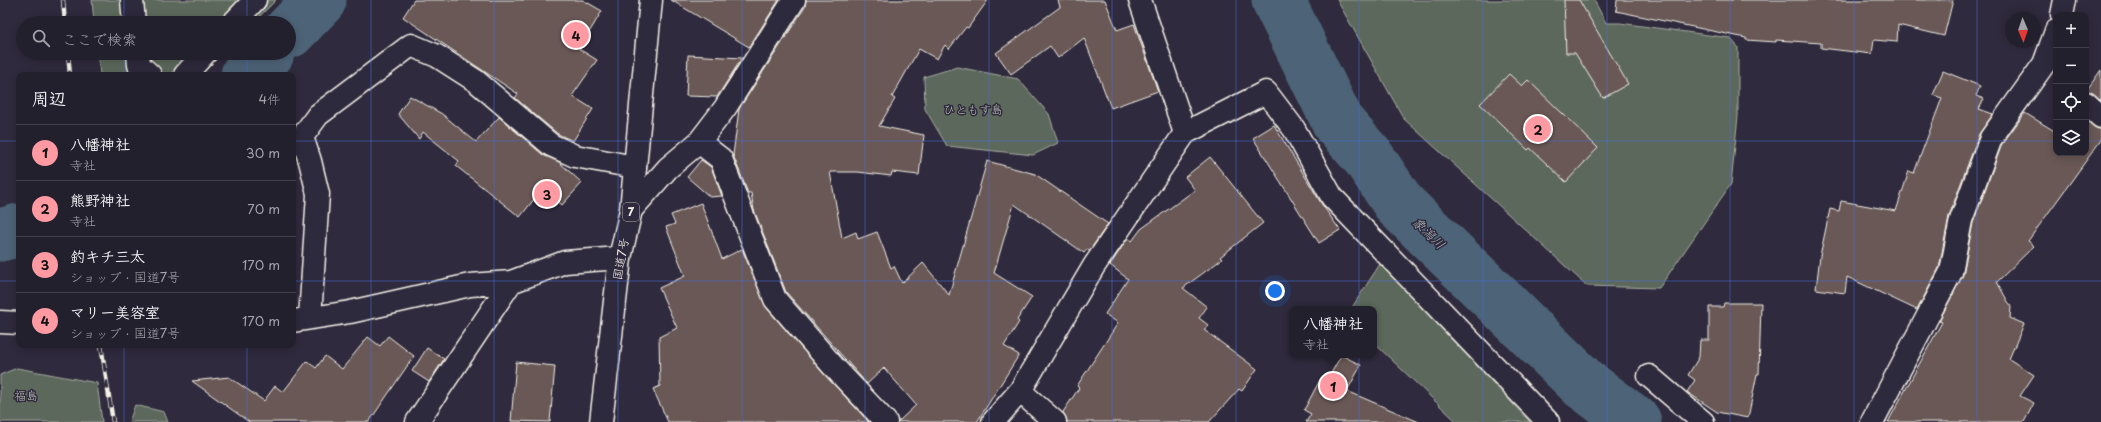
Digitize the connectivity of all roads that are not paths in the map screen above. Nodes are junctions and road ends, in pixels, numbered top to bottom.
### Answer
1 (132, 0) edge
2 (255, 0) edge
3 (651, 0) edge
4 (794, 0) edge
5 (1140, 0) edge
6 (2065, 0) edge
7 (2063, 12) edge
8 (133, 16) edge
9 (240, 16) edge
10 (2053, 48) edge
11 (139, 60) edge
12 (199, 60) edge
13 (2050, 70) edge
14 (147, 72) edge
15 (188, 72) edge
16 (2089, 106) edge
17 (2101, 117) edge
18 (1185, 134) junction
19 (699, 142) junction
20 (635, 167) junction
21 (631, 210) junction
22 (620, 258) junction
23 (511, 282) junction
24 (301, 319) edge
25 (0, 322) edge
26 (16, 323) edge
27 (1649, 376) dead end
28 (1020, 391) junction
29 (417, 422) edge
30 (601, 422) edge
31 (886, 422) edge
32 (993, 422) edge
33 (1055, 422) edge
34 (1548, 422) edge
35 (1703, 422) edge
36 (1872, 422) edge

1 - 8 main road
2 - 9 main road
3 - 20 main road, 国道7号 / 7
4 - 19 main road
5 - 18 main road
6 - 7 main road
10 - 13 main road
11 - 14 main road
12 - 15 main road
13 - 36 main road
16 - 17 main road
18 - 28 main road
18 - 34 main road
19 - 21 main road
19 - 31 main road
20 - 21 main road, 国道7号 / 7
20 - 24 main road
21 - 22 main road, 国道7号 / 7
22 - 23 main road
22 - 30 main road, 国道7号 / 7
23 - 24 main road
23 - 29 main road
25 - 26 main road
27 - 35 main road
28 - 32 main road
28 - 33 main road

